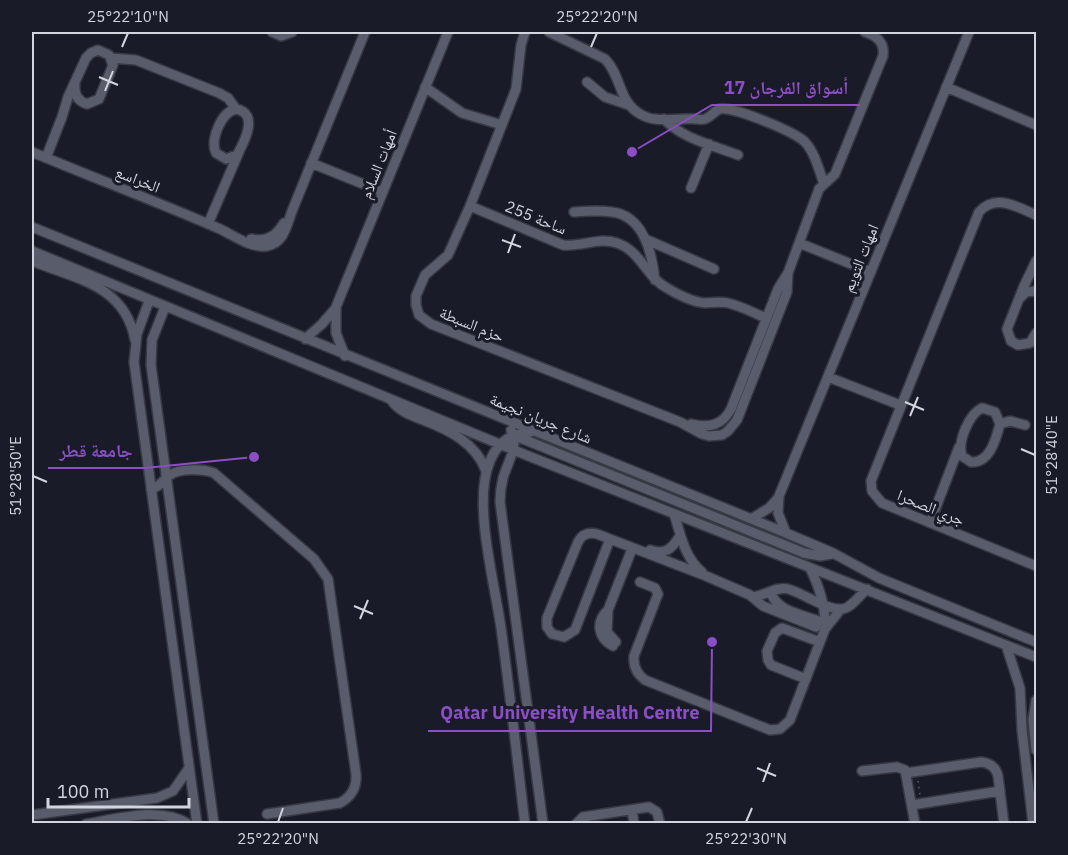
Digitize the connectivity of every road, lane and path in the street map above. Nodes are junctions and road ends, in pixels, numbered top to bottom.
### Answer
1 (272, 32) edge
2 (292, 32) edge
3 (365, 32) edge
4 (448, 32) edge
5 (525, 32) edge
6 (549, 32) edge
7 (865, 32) edge
8 (969, 32) edge
9 (111, 57) junction
10 (587, 82) dead end
11 (75, 85) junction
12 (425, 87) junction
13 (946, 87) junction
14 (84, 103) junction
15 (629, 105) junction
16 (236, 109) junction
17 (62, 117) junction
18 (664, 119) junction
19 (1036, 124) edge
20 (502, 125) junction
21 (709, 144) junction
22 (239, 151) junction
23 (32, 152) edge
24 (738, 155) dead end
25 (46, 158) junction
26 (222, 158) junction
27 (311, 163) junction
28 (226, 179) junction
29 (824, 184) junction
30 (691, 188) dead end
31 (383, 192) junction
32 (471, 206) junction
33 (574, 212) dead end
34 (1036, 215) edge
35 (208, 224) junction
36 (32, 227) edge
37 (645, 239) junction
38 (799, 243) junction
39 (32, 251) edge
40 (32, 261) edge
41 (1035, 266) edge
42 (714, 269) dead end
43 (871, 272) junction
44 (788, 273) junction
45 (655, 280) junction
46 (1036, 289) edge
47 (1020, 298) junction
48 (149, 300) junction
49 (165, 307) junction
50 (336, 307) junction
51 (766, 318) junction
52 (1036, 333) edge
53 (764, 338) junction
54 (305, 339) junction
55 (135, 343) junction
56 (1033, 346) edge
57 (345, 356) junction
58 (750, 373) junction
59 (828, 377) junction
60 (390, 398) junction
61 (900, 405) junction
62 (503, 419) junction
63 (724, 419) junction
64 (680, 422) junction
65 (1000, 424) junction
66 (733, 426) junction
67 (1025, 426) dead end
68 (536, 432) junction
69 (513, 435) junction
70 (499, 444) junction
71 (961, 444) junction
72 (514, 450) junction
73 (971, 462) junction
74 (486, 471) junction
75 (949, 474) junction
76 (167, 478) junction
77 (151, 489) junction
78 (779, 496) junction
79 (674, 514) junction
80 (752, 519) junction
81 (930, 523) junction
82 (786, 533) junction
83 (679, 537) junction
84 (610, 540) junction
85 (632, 549) junction
86 (833, 554) junction
87 (1036, 566) edge
88 (810, 568) junction
89 (706, 576) junction
90 (640, 582) dead end
91 (867, 589) junction
92 (771, 592) junction
93 (752, 597) junction
94 (824, 604) junction
95 (781, 609) junction
96 (841, 609) junction
97 (517, 626) junction
98 (820, 626) junction
99 (501, 628) junction
100 (187, 633) junction
101 (171, 635) junction
102 (820, 642) junction
103 (1036, 642) edge
104 (614, 644) dead end
105 (1006, 645) junction
106 (1036, 657) edge
107 (806, 679) junction
108 (1036, 700) edge
109 (1036, 750) edge
110 (189, 768) junction
111 (862, 771) dead end
112 (906, 773) junction
113 (1000, 791) junction
114 (912, 805) junction
115 (632, 810) junction
116 (267, 814) dead end
117 (32, 815) edge
118 (604, 819) edge
119 (1034, 819) edge
120 (92, 823) edge
121 (1001, 823) edge
122 (86, 824) edge
123 (188, 824) edge
124 (197, 824) edge
125 (214, 824) edge
126 (525, 824) edge
127 (543, 824) edge
128 (576, 824) edge
129 (634, 824) edge
130 (660, 824) edge
131 (915, 824) edge

1 - 2 street
3 - 27 street, الخراسع
4 - 12 street, أمهات السلام
5 - 20 street, حزم السبطة
6 - 15 street
7 - 29 street
8 - 13 street, امهات التويم
9 - 11 street
9 - 14 street
9 - 16 street
10 - 15 street
11 - 14 street
11 - 17 street
12 - 20 street
12 - 31 street, أمهات السلام
13 - 19 street
13 - 43 street, امهات التويم
14 - 17 street
15 - 18 street
16 - 22 street
16 - 26 street
17 - 25 street
18 - 21 street
18 - 29 street
20 - 32 street, حزم السبطة
21 - 24 street
21 - 30 street
22 - 26 street
22 - 28 street
23 - 25 street, الخراسع
25 - 35 street, الخراسع
26 - 28 street
27 - 31 street
27 - 35 street, الخراسع
28 - 35 street
29 - 38 street
31 - 50 street, أمهات السلام
32 - 45 street, ساحة 255
32 - 64 street, حزم السبطة
33 - 37 street
34 - 61 street, جري الصحرا
36 - 54 street, شارع جريان نجيمة
37 - 42 street
37 - 45 street
38 - 43 street
38 - 44 street
39 - 48 street
40 - 55 street
41 - 46 street
41 - 47 street
43 - 59 street, امهات التويم
44 - 51 street
44 - 53 street
45 - 51 street
46 - 47 street
47 - 56 street
48 - 49 street
48 - 55 street
49 - 60 street
49 - 76 street
50 - 54 street, أمهات السلام
50 - 57 street, أمهات السلام
51 - 53 street
52 - 56 street
53 - 58 street
54 - 57 street, شارع جريان نجيمة
55 - 77 street
57 - 62 street, شارع جريان نجيمة
58 - 63 street
58 - 66 street
59 - 61 street
59 - 78 street, امهات التويم
60 - 70 street
60 - 74 street
61 - 81 street, جري الصحرا
62 - 68 street, شارع جريان نجيمة
62 - 69 street
63 - 64 street, حزم السبطة
63 - 66 street
64 - 66 street, حزم السبطة
65 - 67 street
65 - 71 street
65 - 73 street
68 - 69 street
68 - 80 street, شارع جريان نجيمة
69 - 70 street
69 - 72 street
69 - 86 street
70 - 72 street
70 - 74 street
71 - 73 street
71 - 75 street
72 - 79 street
72 - 97 street
73 - 75 street
74 - 99 street
75 - 81 street
76 - 77 street
76 - 100 street
76 - 116 street
77 - 101 street
78 - 80 street, امهات التويم
78 - 82 street, امهات التويم
79 - 83 street
79 - 88 street
80 - 82 street, شارع جريان نجيمة
81 - 87 street, جري الصحرا
82 - 86 street, شارع جريان نجيمة
83 - 85 street
83 - 89 street
84 - 84 street
84 - 85 street
85 - 89 street
85 - 104 street
86 - 103 street, شارع جريان نجيمة
88 - 91 street
88 - 94 street
89 - 93 street
90 - 107 street
91 - 96 street
91 - 105 street
92 - 93 street
92 - 94 street
92 - 95 street
93 - 95 street
94 - 96 street
94 - 98 street
95 - 98 street
96 - 98 street
97 - 99 street
97 - 127 street
98 - 102 street
99 - 126 street
100 - 101 street
100 - 125 street
101 - 110 street
102 - 107 street
102 - 107 street
105 - 106 street
105 - 119 street
108 - 109 street
110 - 117 street
110 - 124 street
111 - 112 street
112 - 113 street
112 - 114 street
113 - 114 street
113 - 121 street
114 - 131 street
115 - 118 street
115 - 129 street
115 - 130 street
118 - 128 street
120 - 122 street
120 - 123 street

